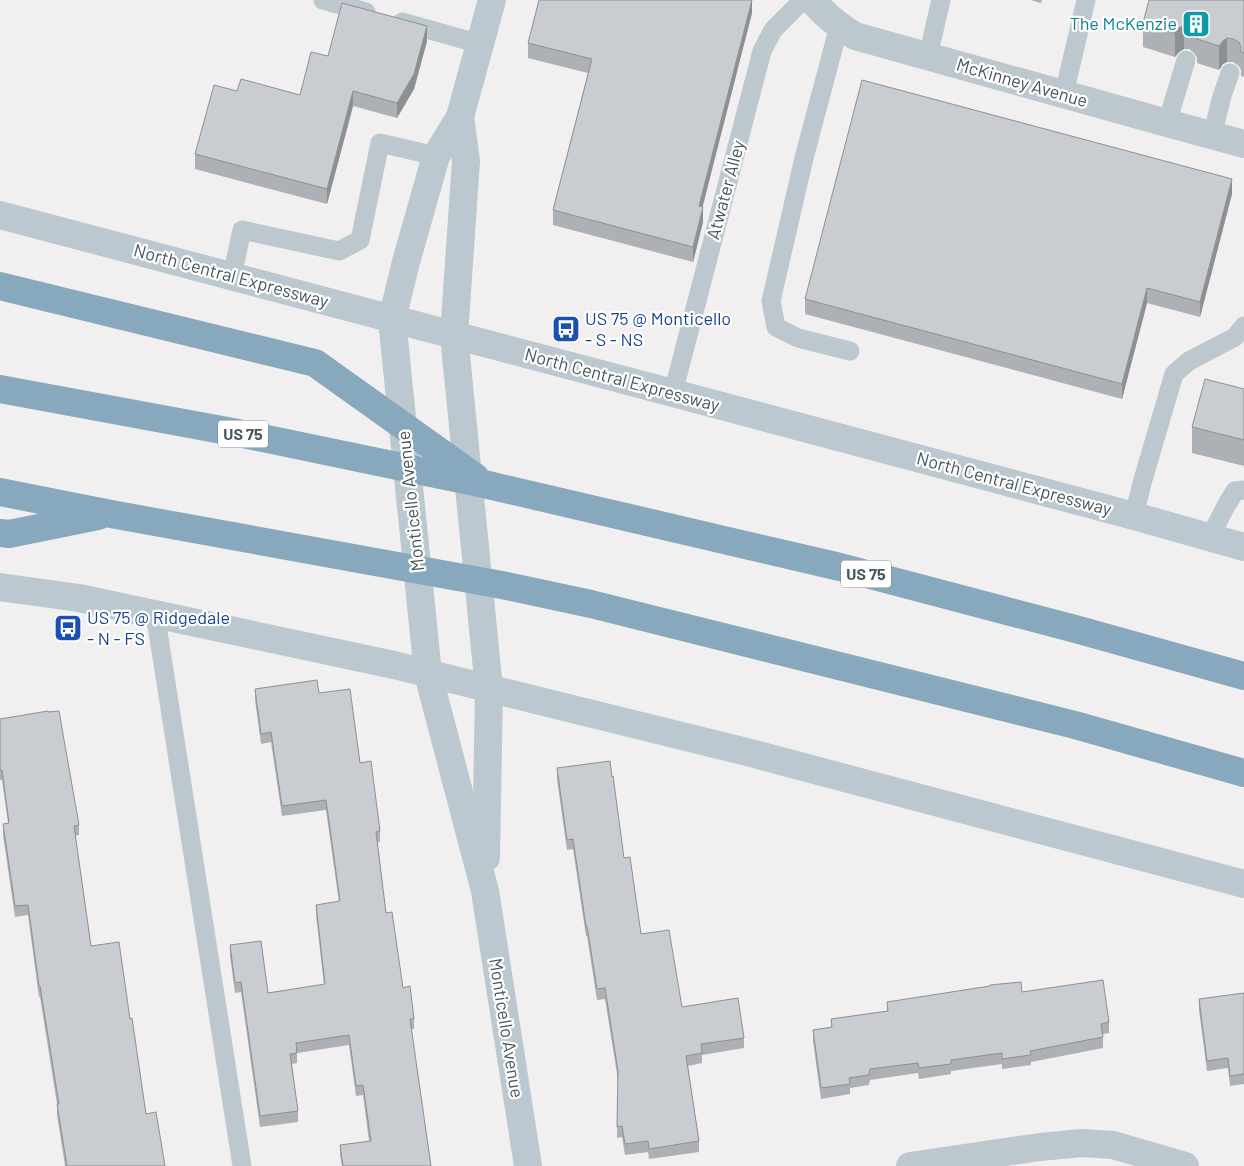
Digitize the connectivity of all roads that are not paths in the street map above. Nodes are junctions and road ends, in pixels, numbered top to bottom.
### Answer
1 (324, 0) edge
2 (492, 0) edge
3 (803, 0) edge
4 (812, 0) edge
5 (941, 0) edge
6 (1086, 0) edge
7 (839, 26) junction
8 (480, 44) junction
9 (928, 56) junction
10 (1186, 60) edge
11 (1230, 73) edge
12 (1064, 94) junction
13 (460, 118) junction
14 (1167, 124) junction
15 (1212, 136) junction
16 (1244, 144) edge
17 (436, 156) junction
18 (0, 215) edge
19 (232, 276) junction
20 (0, 286) edge
21 (392, 318) junction
22 (1244, 326) edge
23 (454, 335) junction
24 (850, 351) dead end
25 (0, 390) edge
26 (673, 393) junction
27 (484, 484) junction
28 (1244, 490) edge
29 (0, 492) edge
30 (111, 514) junction
31 (1134, 516) junction
32 (0, 533) edge
33 (1210, 537) junction
34 (1244, 547) edge
35 (0, 587) edge
36 (155, 613) junction
37 (428, 674) junction
38 (1244, 676) edge
39 (489, 688) junction
40 (1244, 774) edge
41 (1244, 884) edge
42 (485, 890) junction
43 (1041, 1156) edge
44 (242, 1166) edge
45 (528, 1166) edge
46 (910, 1166) edge
47 (1185, 1166) edge

1 - 8 lane
2 - 8 main road, Monticello Avenue
3 - 26 lane, Atwater Alley
4 - 7 street, McKinney Avenue
5 - 9 lane
6 - 12 lane
7 - 9 street, McKinney Avenue
7 - 24 lane
8 - 13 main road, Monticello Avenue
9 - 12 street, McKinney Avenue
10 - 14 lane
11 - 15 lane
12 - 14 street, McKinney Avenue
13 - 17 main road, Monticello Avenue
13 - 23 main road, Monticello Avenue
14 - 15 street, McKinney Avenue
15 - 16 street, McKinney Avenue
17 - 19 lane
17 - 21 main road, Monticello Avenue
18 - 19 main road, North Central Expressway
19 - 21 main road, North Central Expressway
20 - 27 highway
21 - 23 main road, North Central Expressway
21 - 37 main road, Monticello Avenue
22 - 31 lane
23 - 26 main road, North Central Expressway
23 - 39 main road, Monticello Avenue
25 - 27 highway, US 75
26 - 31 main road, North Central Expressway
27 - 38 highway, US 75
28 - 33 lane
29 - 30 highway
30 - 32 highway
30 - 40 highway
31 - 33 main road, North Central Expressway
33 - 34 main road, North Central Expressway
35 - 36 main road
36 - 37 main road
36 - 44 lane
37 - 39 main road
37 - 42 main road, Monticello Avenue
39 - 41 main road
39 - 42 main road, Monticello Avenue
42 - 45 main road, Monticello Avenue
43 - 46 street
43 - 47 street

